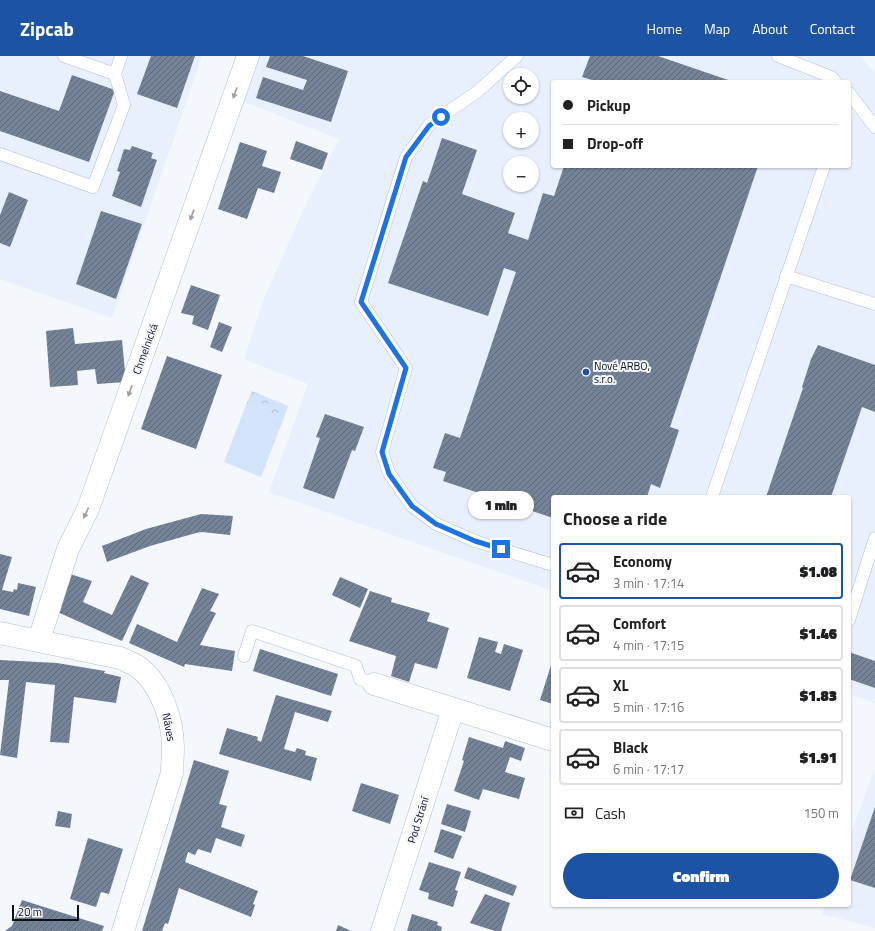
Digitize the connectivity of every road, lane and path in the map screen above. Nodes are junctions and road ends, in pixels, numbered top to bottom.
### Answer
1 (64, 56) edge
2 (120, 56) edge
3 (248, 56) edge
4 (517, 56) edge
5 (778, 56) edge
6 (115, 74) junction
7 (834, 80) edge
8 (851, 97) edge
9 (875, 127) edge
10 (0, 154) edge
11 (823, 168) edge
12 (786, 276) junction
13 (875, 304) edge
14 (713, 495) edge
15 (875, 538) edge
16 (551, 564) edge
17 (851, 614) edge
18 (0, 633) edge
19 (39, 640) junction
20 (244, 656) dead end
21 (374, 684) joint
22 (453, 708) junction
23 (551, 739) edge
24 (123, 931) edge
25 (382, 931) edge

1 - 6 lane
2 - 6 lane
3 -> 19 street, Chmelnická
4 - 16 lane
5 - 7 lane
6 - 10 lane
8 - 9 lane
11 - 12 lane
12 - 13 lane
12 - 14 lane
15 - 17 lane
18 - 19 street, Náves
19 - 24 street, Náves
20 - 21 lane
21 - 22 street
22 - 23 street
22 - 25 street, Pod Strání

